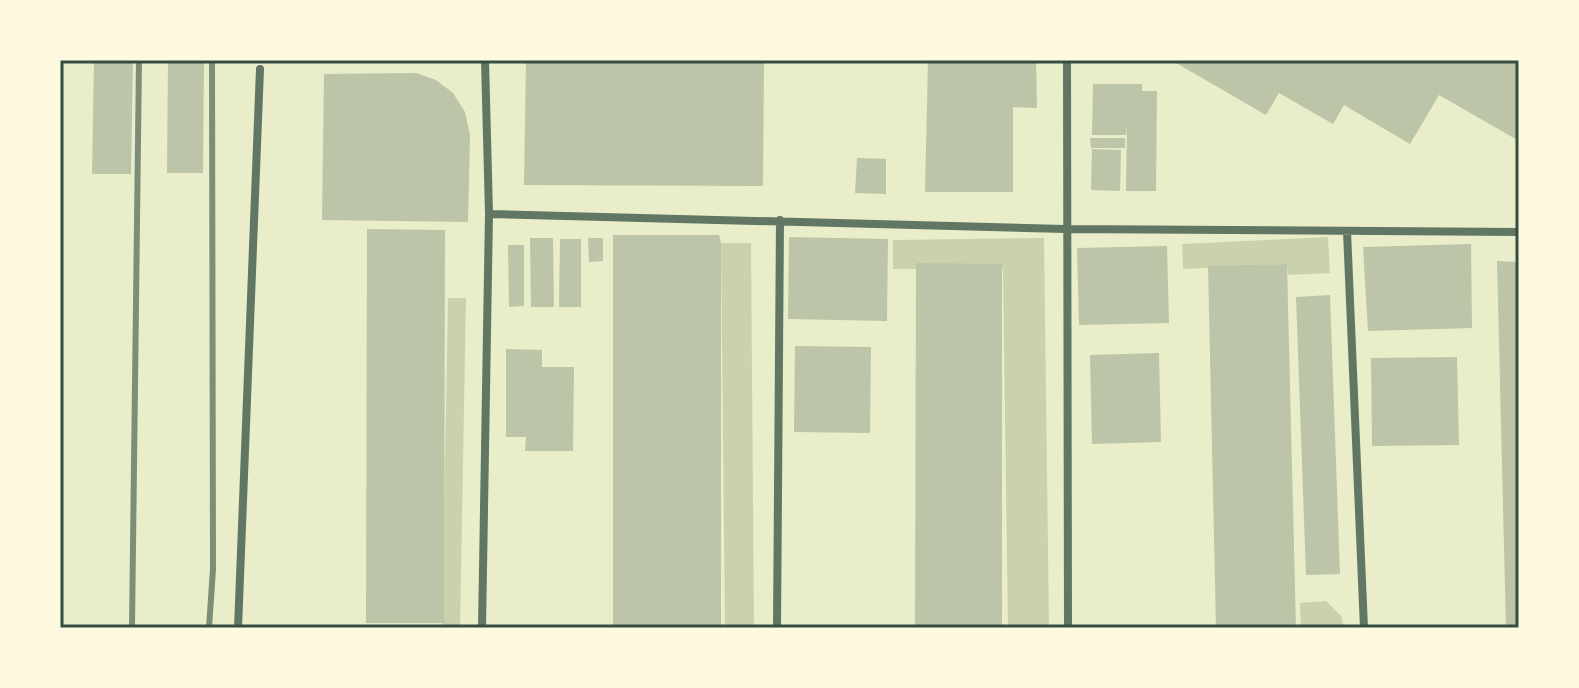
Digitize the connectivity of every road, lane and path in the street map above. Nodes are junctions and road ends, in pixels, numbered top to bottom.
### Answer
1 (485, 60) edge
2 (1067, 60) edge
3 (260, 69) dead end
4 (489, 214) junction
5 (780, 220) junction
6 (1065, 229) junction
7 (1347, 231) junction
8 (1519, 232) edge
9 (238, 628) edge
10 (482, 628) edge
11 (777, 628) edge
12 (1068, 628) edge
13 (1364, 628) edge

1 - 4 street
2 - 6 street
3 - 9 street
4 - 5 street
4 - 10 street
5 - 6 street
5 - 11 street
6 - 7 street
6 - 12 street
7 - 8 street
7 - 13 street

